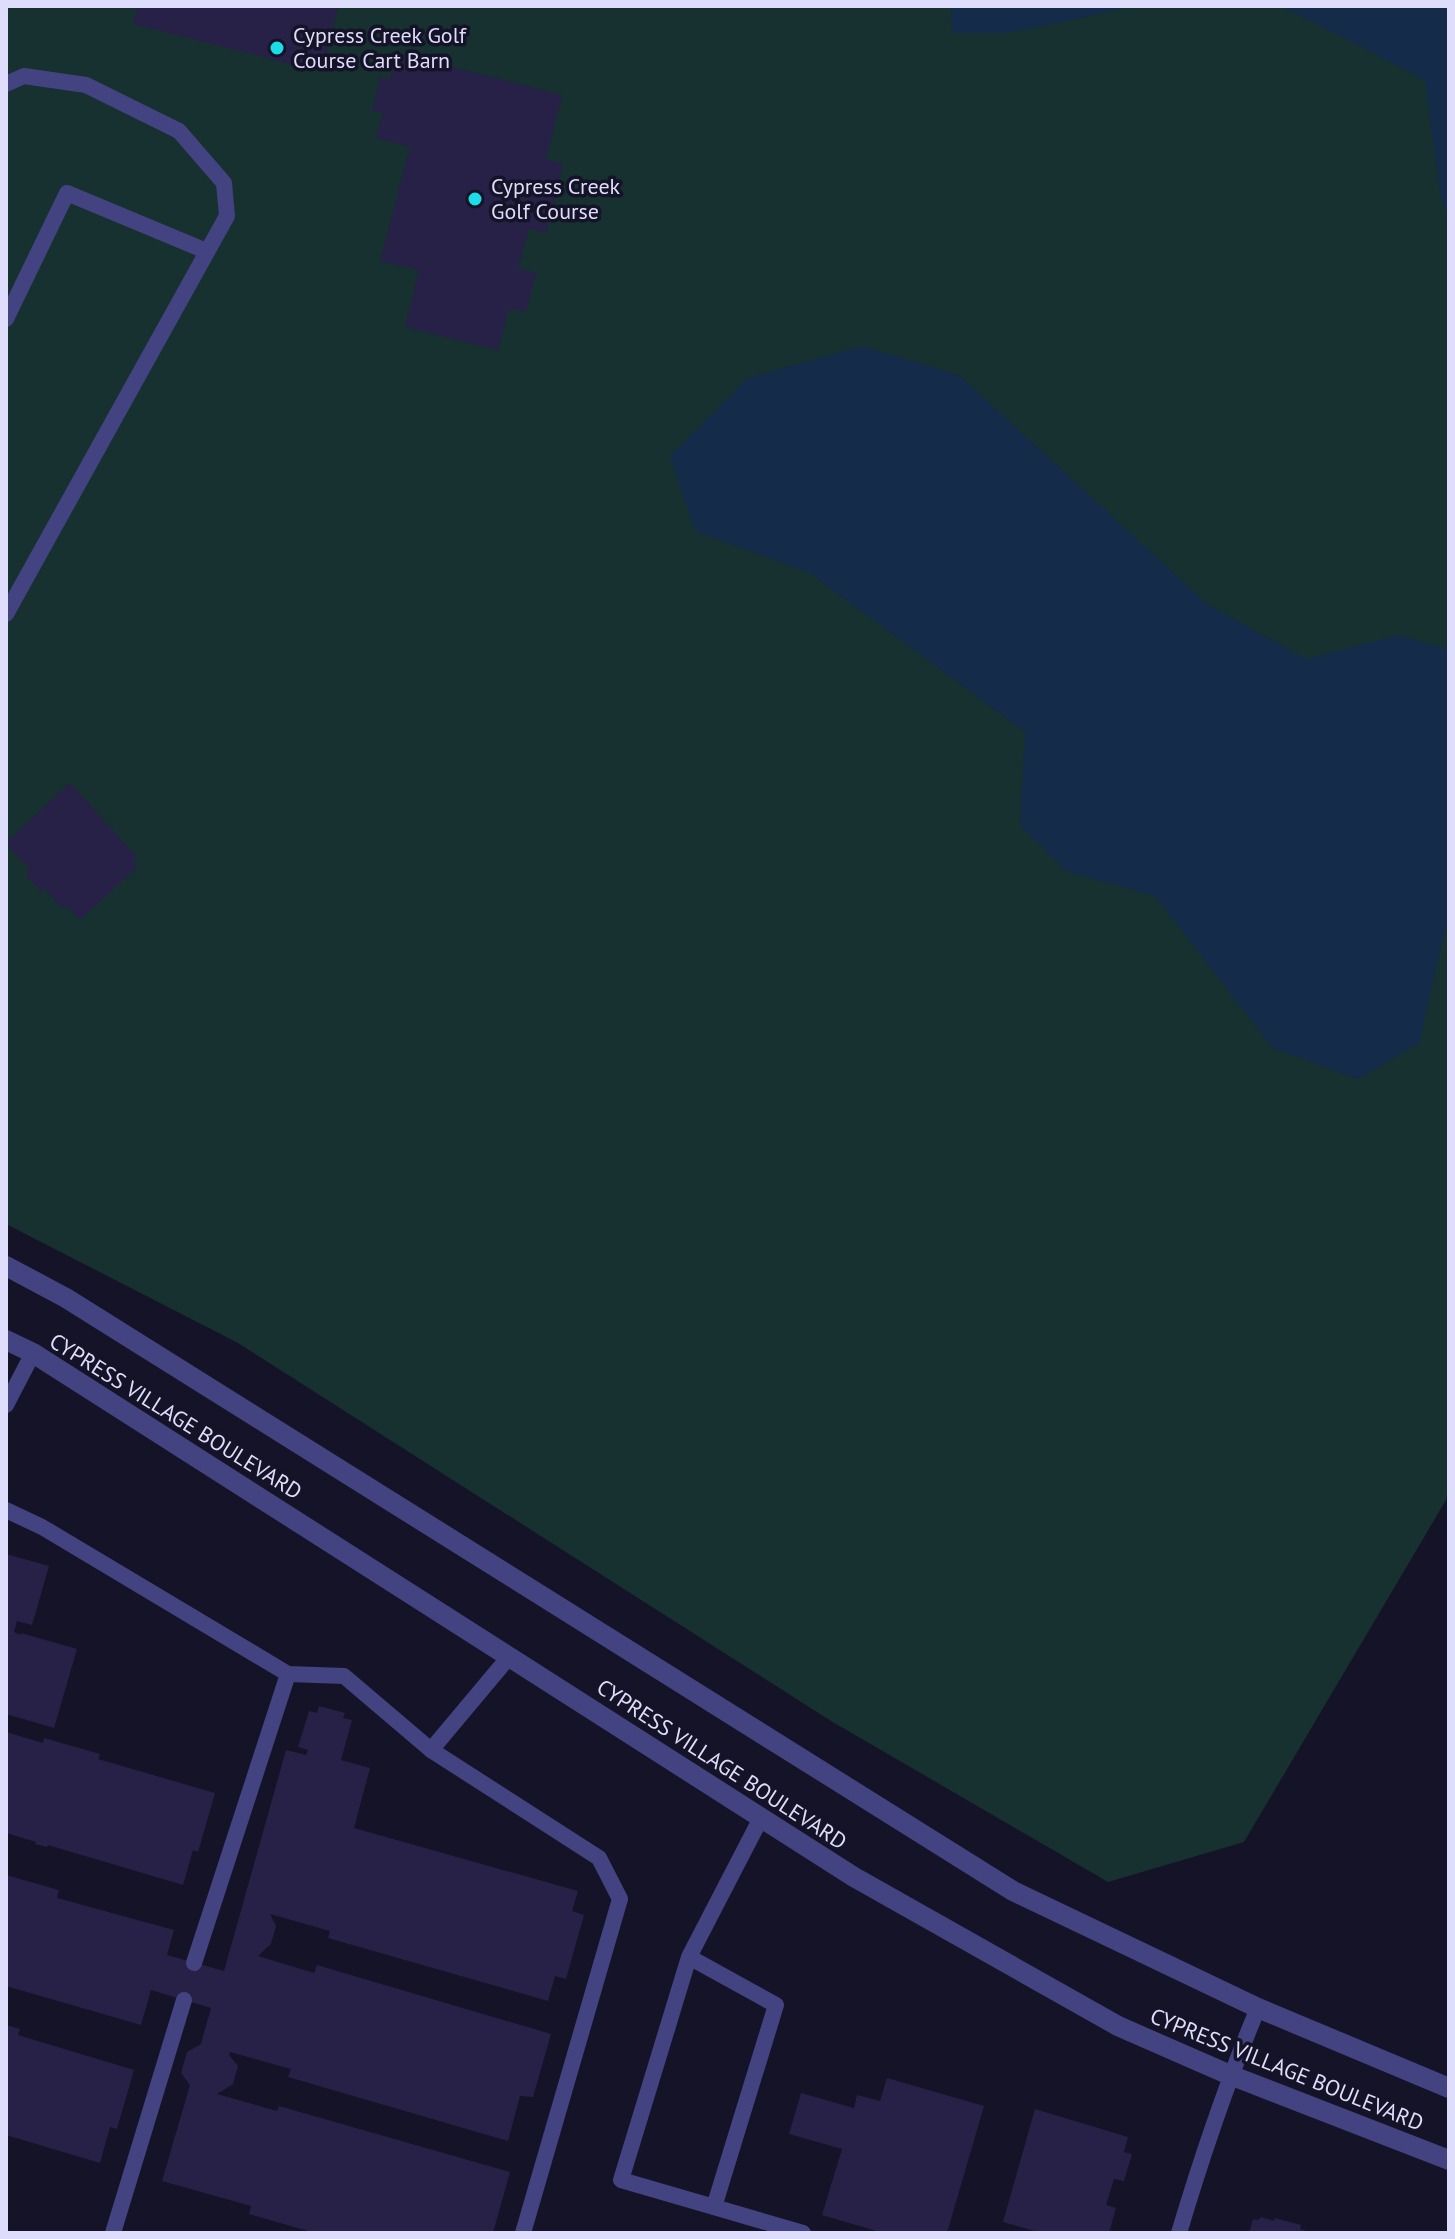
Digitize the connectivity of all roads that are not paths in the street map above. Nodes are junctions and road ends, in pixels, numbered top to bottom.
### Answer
1 (6, 84) edge
2 (206, 251) junction
3 (6, 319) edge
4 (6, 614) edge
5 (6, 1266) edge
6 (6, 1340) edge
7 (33, 1353) junction
8 (6, 1405) edge
9 (6, 1510) edge
10 (509, 1657) junction
11 (288, 1674) junction
12 (431, 1750) junction
13 (761, 1818) junction
14 (689, 1957) junction
15 (194, 1963) dead end
16 (184, 2000) dead end
17 (1258, 2008) junction
18 (1230, 2075) junction
19 (1449, 2088) edge
20 (1449, 2160) edge
21 (714, 2207) junction
22 (113, 2233) edge
23 (523, 2233) edge
24 (803, 2233) edge
25 (1179, 2233) edge

1 - 2 lane
2 - 3 lane
2 - 4 lane
5 - 17 street, CYPRESS VILLAGE BOULEVARD
6 - 7 street, CYPRESS VILLAGE BOULEVARD
7 - 8 lane
7 - 10 street, CYPRESS VILLAGE BOULEVARD
9 - 11 lane
10 - 12 lane
10 - 13 street, CYPRESS VILLAGE BOULEVARD
11 - 12 lane
11 - 15 lane
12 - 23 lane
13 - 14 lane
13 - 18 street, CYPRESS VILLAGE BOULEVARD
14 - 21 lane
14 - 21 lane
16 - 22 lane
17 - 18 lane
17 - 19 street, CYPRESS VILLAGE BOULEVARD
18 - 20 street, CYPRESS VILLAGE BOULEVARD
18 - 25 lane
21 - 24 lane

